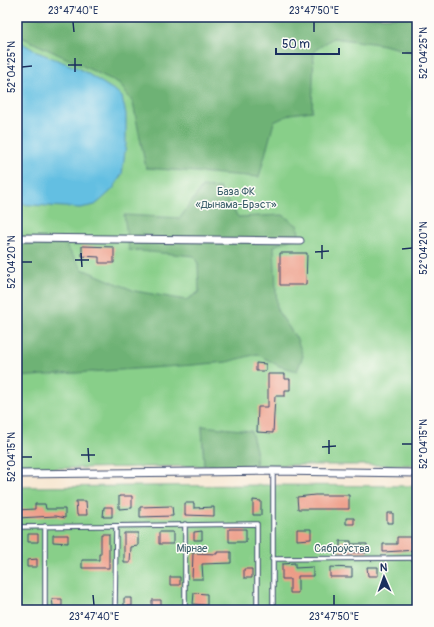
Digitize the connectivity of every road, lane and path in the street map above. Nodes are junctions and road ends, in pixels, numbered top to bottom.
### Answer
1 (17, 238) edge
2 (300, 241) dead end
3 (273, 471) junction
4 (417, 472) edge
5 (17, 474) edge
6 (185, 524) junction
7 (45, 526) junction
8 (116, 526) junction
9 (17, 527) edge
10 (417, 558) edge
11 (272, 559) junction
12 (45, 610) edge
13 (115, 610) edge
14 (185, 610) edge
15 (257, 610) edge
16 (273, 610) edge

1 - 2 street
3 - 4 street
3 - 5 street
3 - 11 lane
6 - 8 lane
6 - 14 lane
6 - 15 lane
7 - 8 lane
7 - 9 lane
7 - 12 lane
8 - 13 lane
10 - 11 lane
11 - 16 lane

